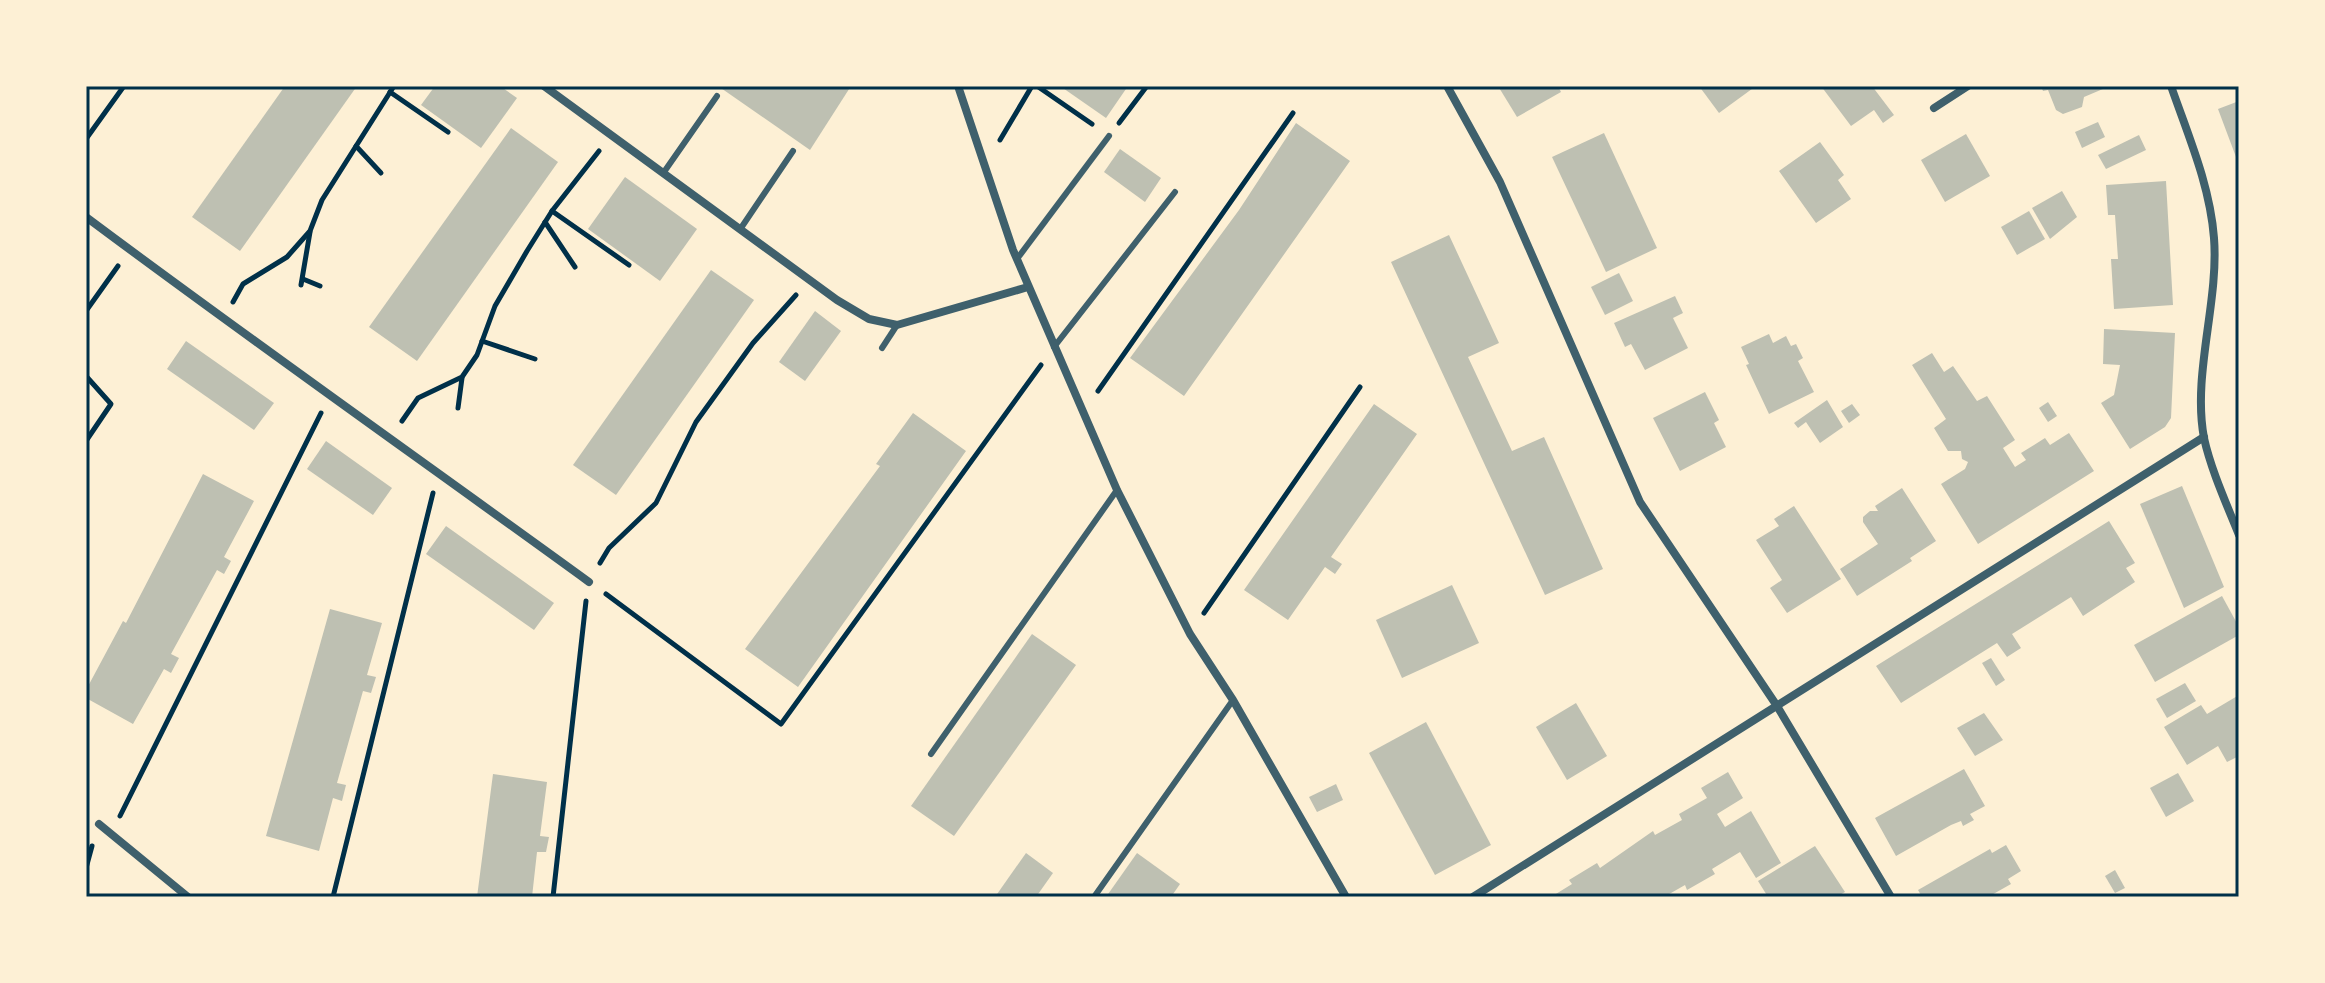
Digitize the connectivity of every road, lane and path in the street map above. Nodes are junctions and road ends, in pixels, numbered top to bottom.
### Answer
1 (124, 86) edge
2 (394, 86) edge
3 (544, 86) edge
4 (958, 86) edge
5 (1034, 86) edge
6 (1147, 86) edge
7 (1447, 86) edge
8 (1968, 86) edge
9 (2171, 86) edge
10 (390, 92) junction
11 (717, 96) dead end
12 (1934, 108) dead end
13 (1293, 113) dead end
14 (448, 132) dead end
15 (612, 135) junction
16 (1109, 136) junction
17 (86, 139) edge
18 (356, 146) junction
19 (793, 151) dead end
20 (983, 168) junction
21 (664, 172) junction
22 (381, 173) dead end
23 (1175, 192) dead end
24 (552, 211) junction
25 (86, 217) edge
26 (545, 222) junction
27 (741, 228) junction
28 (310, 231) junction
29 (129, 249) junction
30 (1017, 259) junction
31 (629, 265) dead end
32 (575, 267) dead end
33 (810, 279) junction
34 (320, 286) dead end
35 (1028, 287) junction
36 (86, 311) edge
37 (223, 320) junction
38 (897, 325) junction
39 (482, 341) junction
40 (86, 348) edge
41 (882, 348) dead end
42 (1054, 348) junction
43 (86, 355) edge
44 (535, 359) dead end
45 (86, 376) edge
46 (462, 377) junction
47 (1360, 387) dead end
48 (330, 395) junction
49 (458, 408) dead end
50 (1084, 411) junction
51 (391, 436) junction
52 (2204, 437) junction
53 (86, 441) edge
54 (438, 473) junction
55 (1117, 490) junction
56 (2239, 535) edge
57 (589, 582) junction
58 (1190, 634) junction
59 (1233, 700) junction
60 (1777, 706) junction
61 (931, 754) dead end
62 (99, 824) dead end
63 (111, 834) junction
64 (188, 897) edge
65 (333, 897) edge
66 (553, 897) edge
67 (1094, 897) edge
68 (1346, 897) edge
69 (1473, 897) edge
70 (1891, 897) edge

1 - 17 path
2 - 10 path
3 - 15 street
4 - 20 street
5 - 16 path
5 - 20 path
6 - 16 path
7 - 60 street
8 - 12 street
9 - 52 street
10 - 14 path
10 - 18 path
11 - 21 lane
13 - 50 path
15 - 21 street
15 - 24 path
16 - 30 lane
18 - 22 path
18 - 28 path
19 - 27 lane
20 - 30 street
21 - 27 street
23 - 42 lane
24 - 26 path
24 - 31 path
25 - 29 street
26 - 32 path
26 - 39 path
27 - 33 street
28 - 34 path
28 - 37 path
29 - 36 path
29 - 37 street
30 - 35 street
33 - 38 street
33 - 57 path
35 - 38 street
35 - 42 street
37 - 48 street
38 - 41 lane
39 - 44 path
39 - 46 path
40 - 43 path
42 - 50 street
42 - 57 path
45 - 53 path
46 - 49 path
46 - 51 path
47 - 58 path
48 - 51 street
48 - 63 path
50 - 55 street
51 - 54 street
52 - 56 street
52 - 60 street
54 - 57 street
54 - 65 path
55 - 58 street
55 - 61 lane
57 - 66 path
58 - 59 street
59 - 67 lane
59 - 68 street
60 - 69 street
60 - 70 street
62 - 63 street
63 - 64 street

